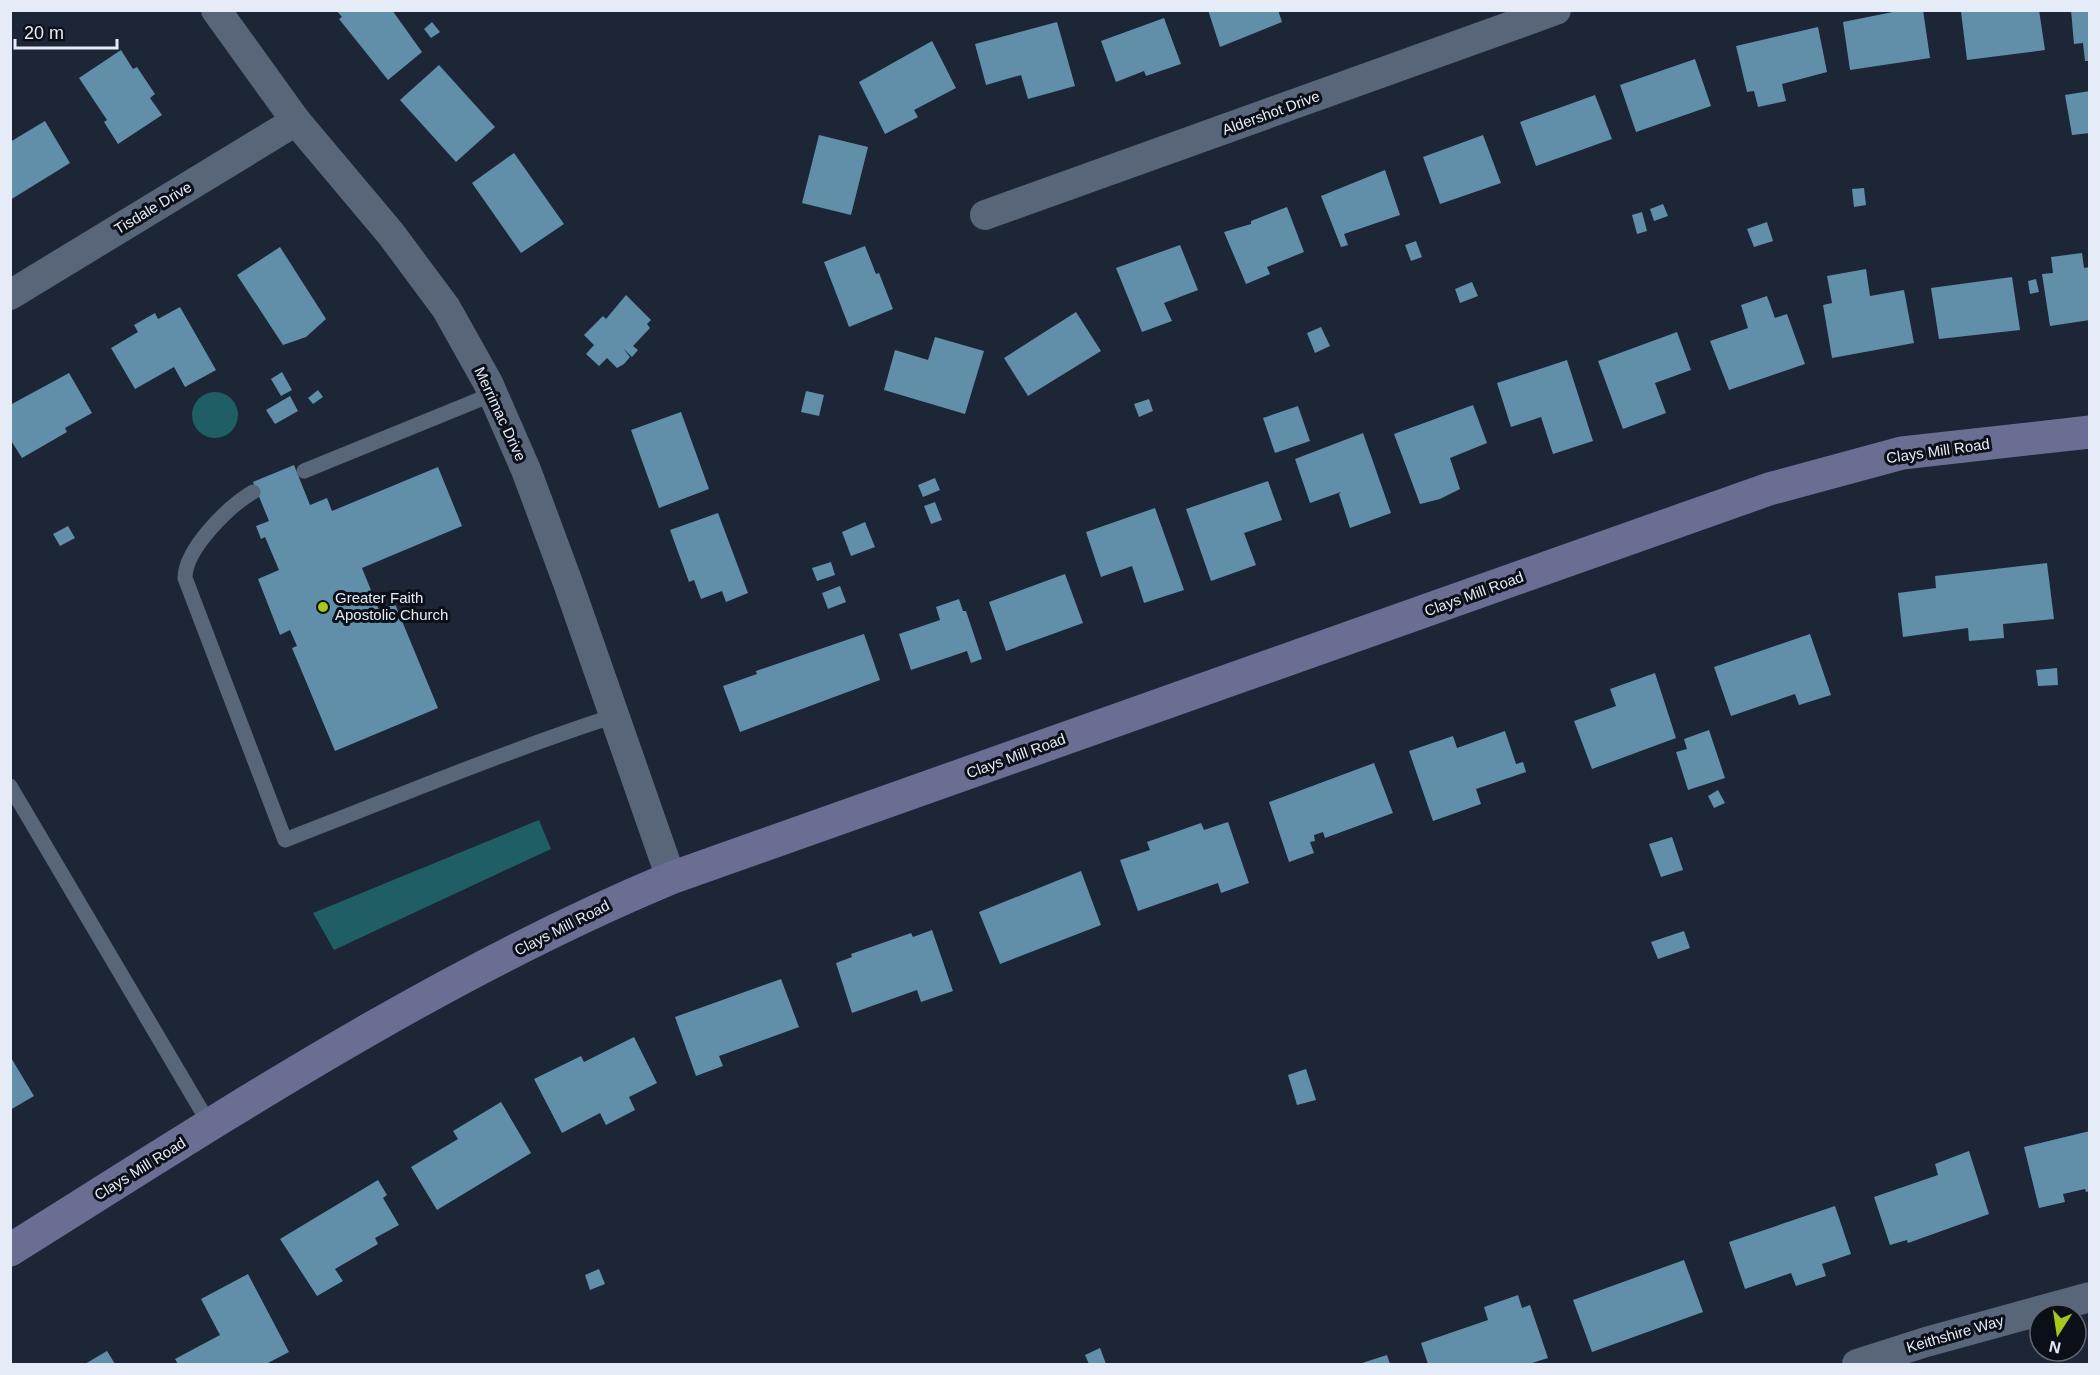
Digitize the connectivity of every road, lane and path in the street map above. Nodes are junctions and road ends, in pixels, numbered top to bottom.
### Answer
1 (216, 10) edge
2 (1556, 10) edge
3 (296, 121) junction
4 (986, 215) dead end
5 (10, 295) edge
6 (493, 394) junction
7 (2090, 432) edge
8 (304, 471) dead end
9 (253, 492) dead end
10 (614, 716) junction
11 (10, 786) edge
12 (671, 878) junction
13 (210, 1125) junction
14 (10, 1250) edge
15 (2090, 1297) edge
16 (1857, 1365) edge

1 - 3 street, Merrimac Drive
2 - 4 street, Aldershot Drive
3 - 5 street, Tisdale Drive
3 - 6 street, Merrimac Drive
6 - 8 lane
6 - 10 street, Merrimac Drive
7 - 12 main road, Clays Mill Road
9 - 10 lane
10 - 12 street, Merrimac Drive
11 - 13 lane
12 - 13 main road, Clays Mill Road
13 - 14 main road, Clays Mill Road
15 - 16 street, Keithshire Way

